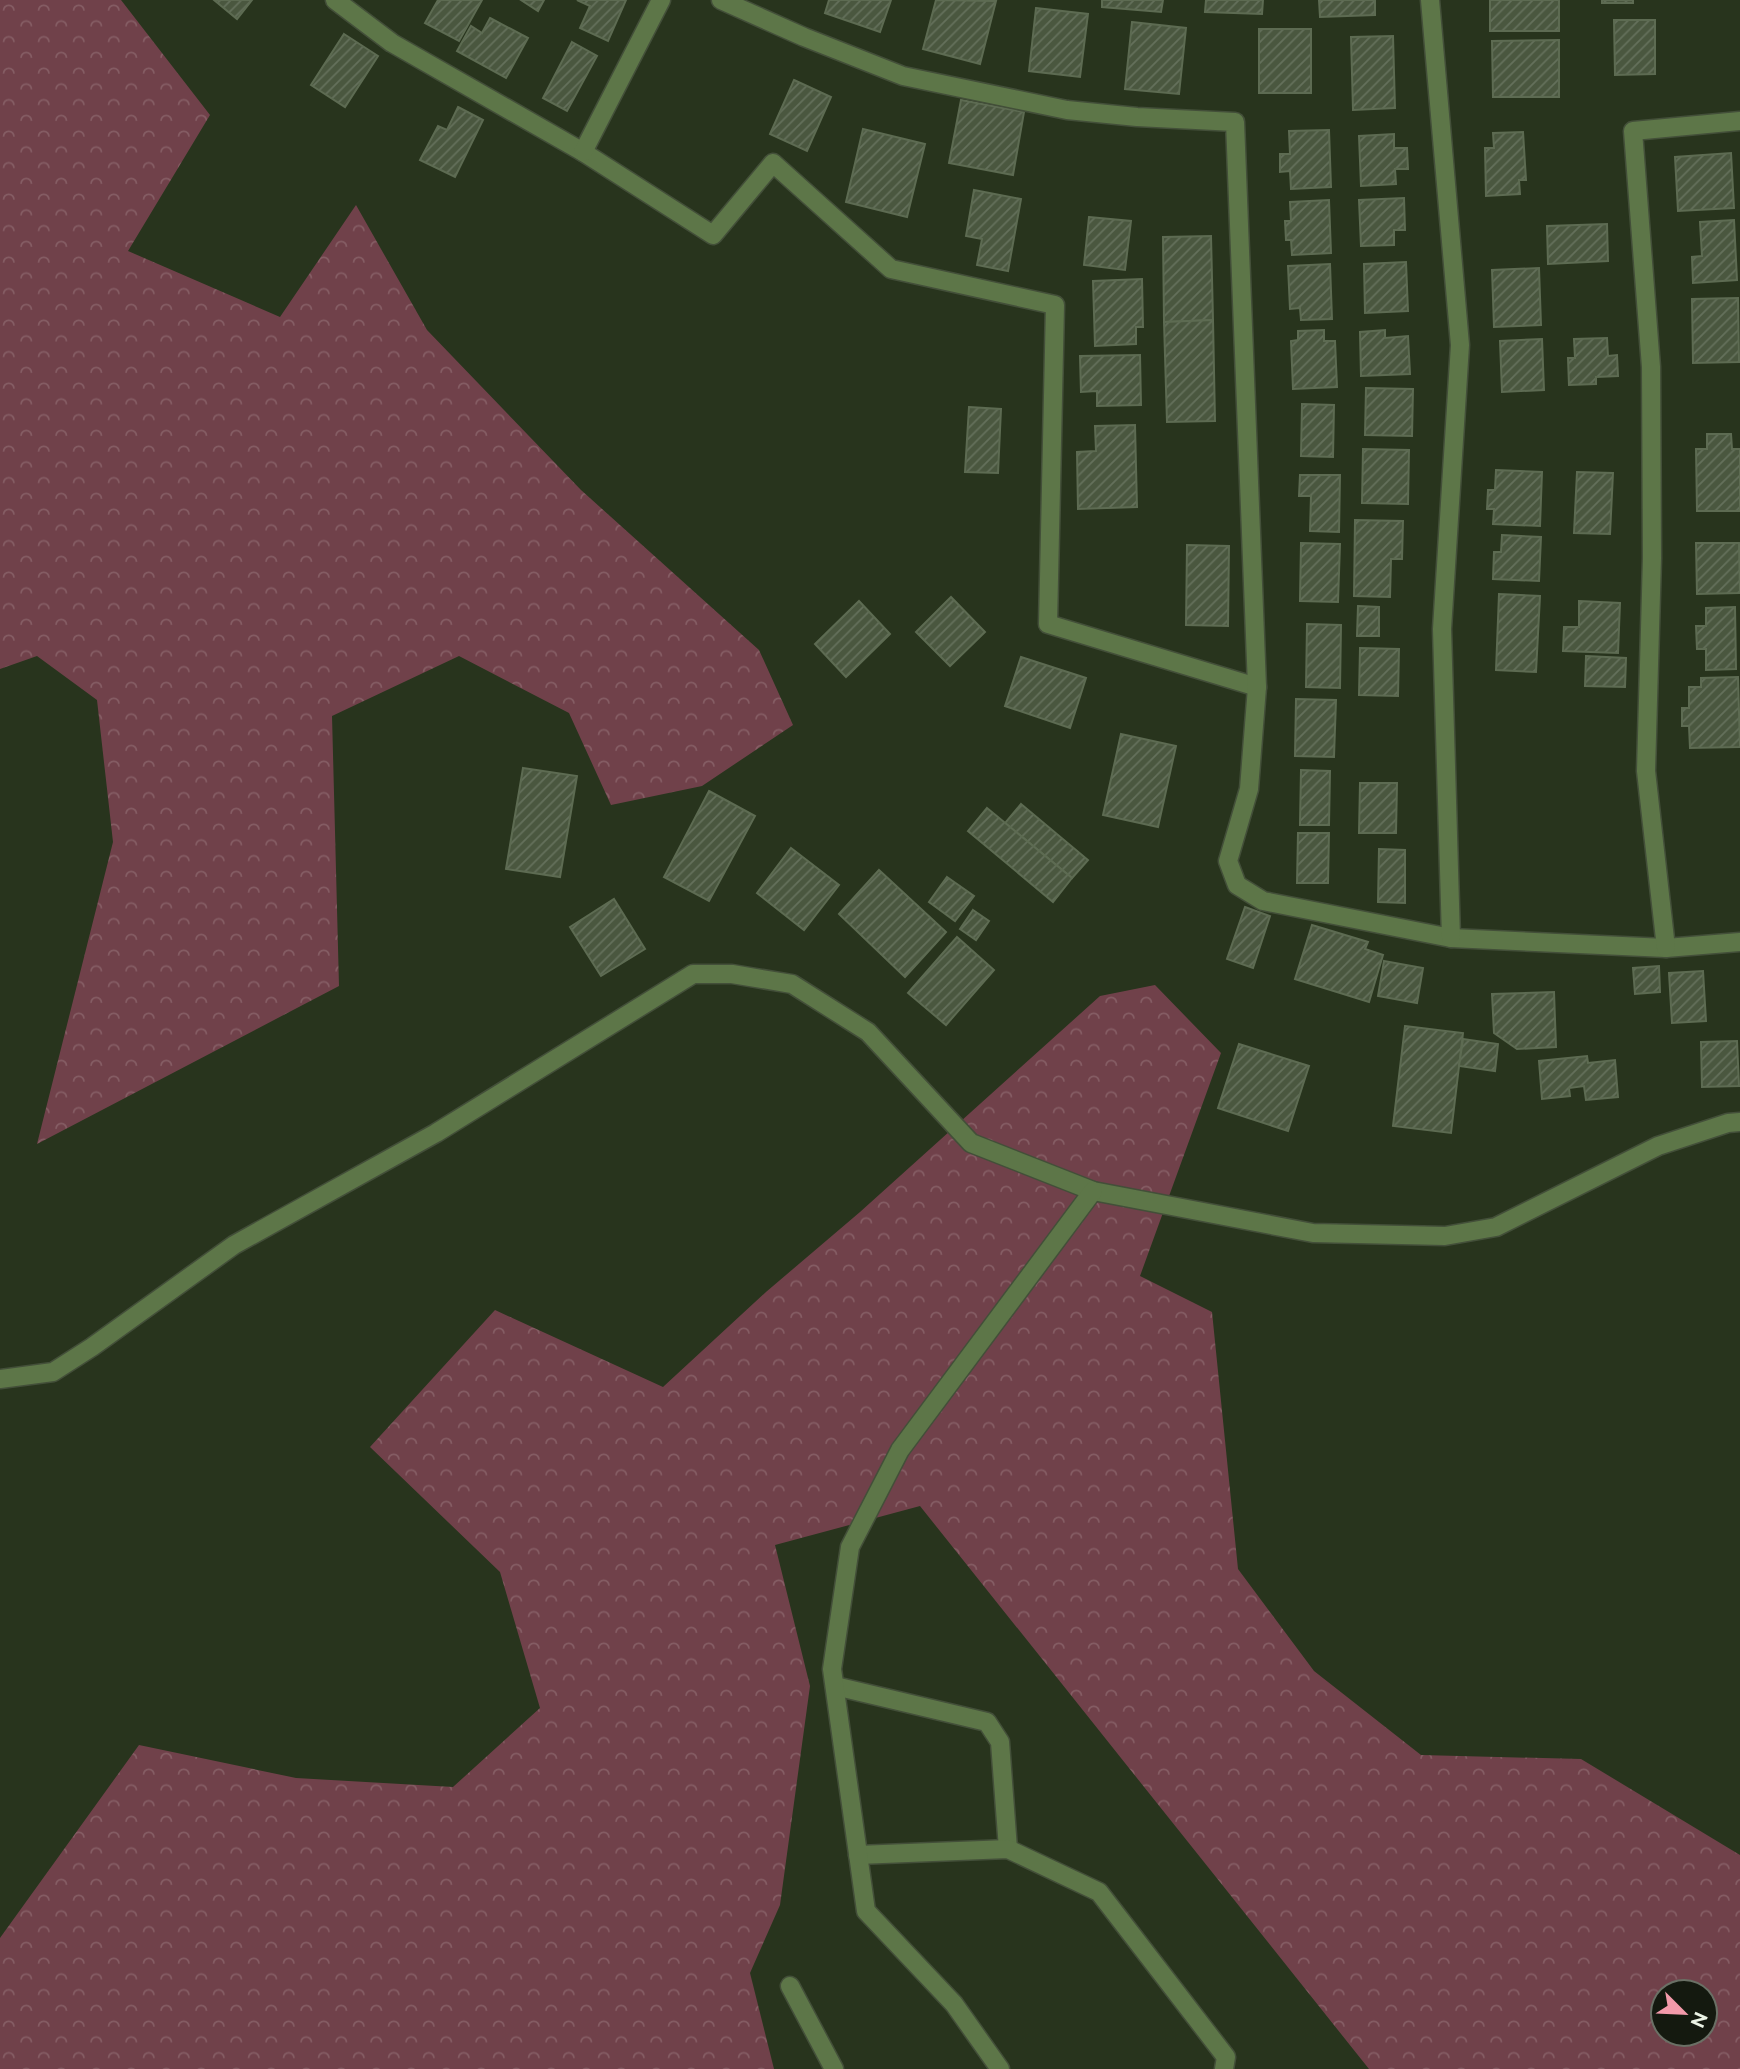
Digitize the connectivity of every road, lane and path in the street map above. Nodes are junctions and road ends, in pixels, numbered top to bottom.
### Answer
1 (335, 0) edge
2 (661, 0) edge
3 (721, 0) edge
4 (1430, 0) edge
5 (1740, 121) edge
6 (583, 152) junction
7 (1257, 687) junction
8 (1451, 938) junction
9 (1740, 942) edge
10 (1666, 947) junction
11 (1740, 1122) edge
12 (1093, 1191) junction
13 (0, 1379) edge
14 (835, 1686) junction
15 (1008, 1849) junction
16 (858, 1855) junction
17 (790, 1986) dead end
18 (834, 2069) edge
19 (999, 2069) edge
20 (1224, 2069) edge

1 - 6 street
2 - 6 street
3 - 7 street
4 - 8 street
5 - 10 street
6 - 7 street
7 - 8 street
8 - 10 street
9 - 10 street
11 - 12 street
12 - 13 street
12 - 14 street
14 - 15 street
14 - 16 street
15 - 16 street
15 - 20 street
16 - 19 street
17 - 18 street

